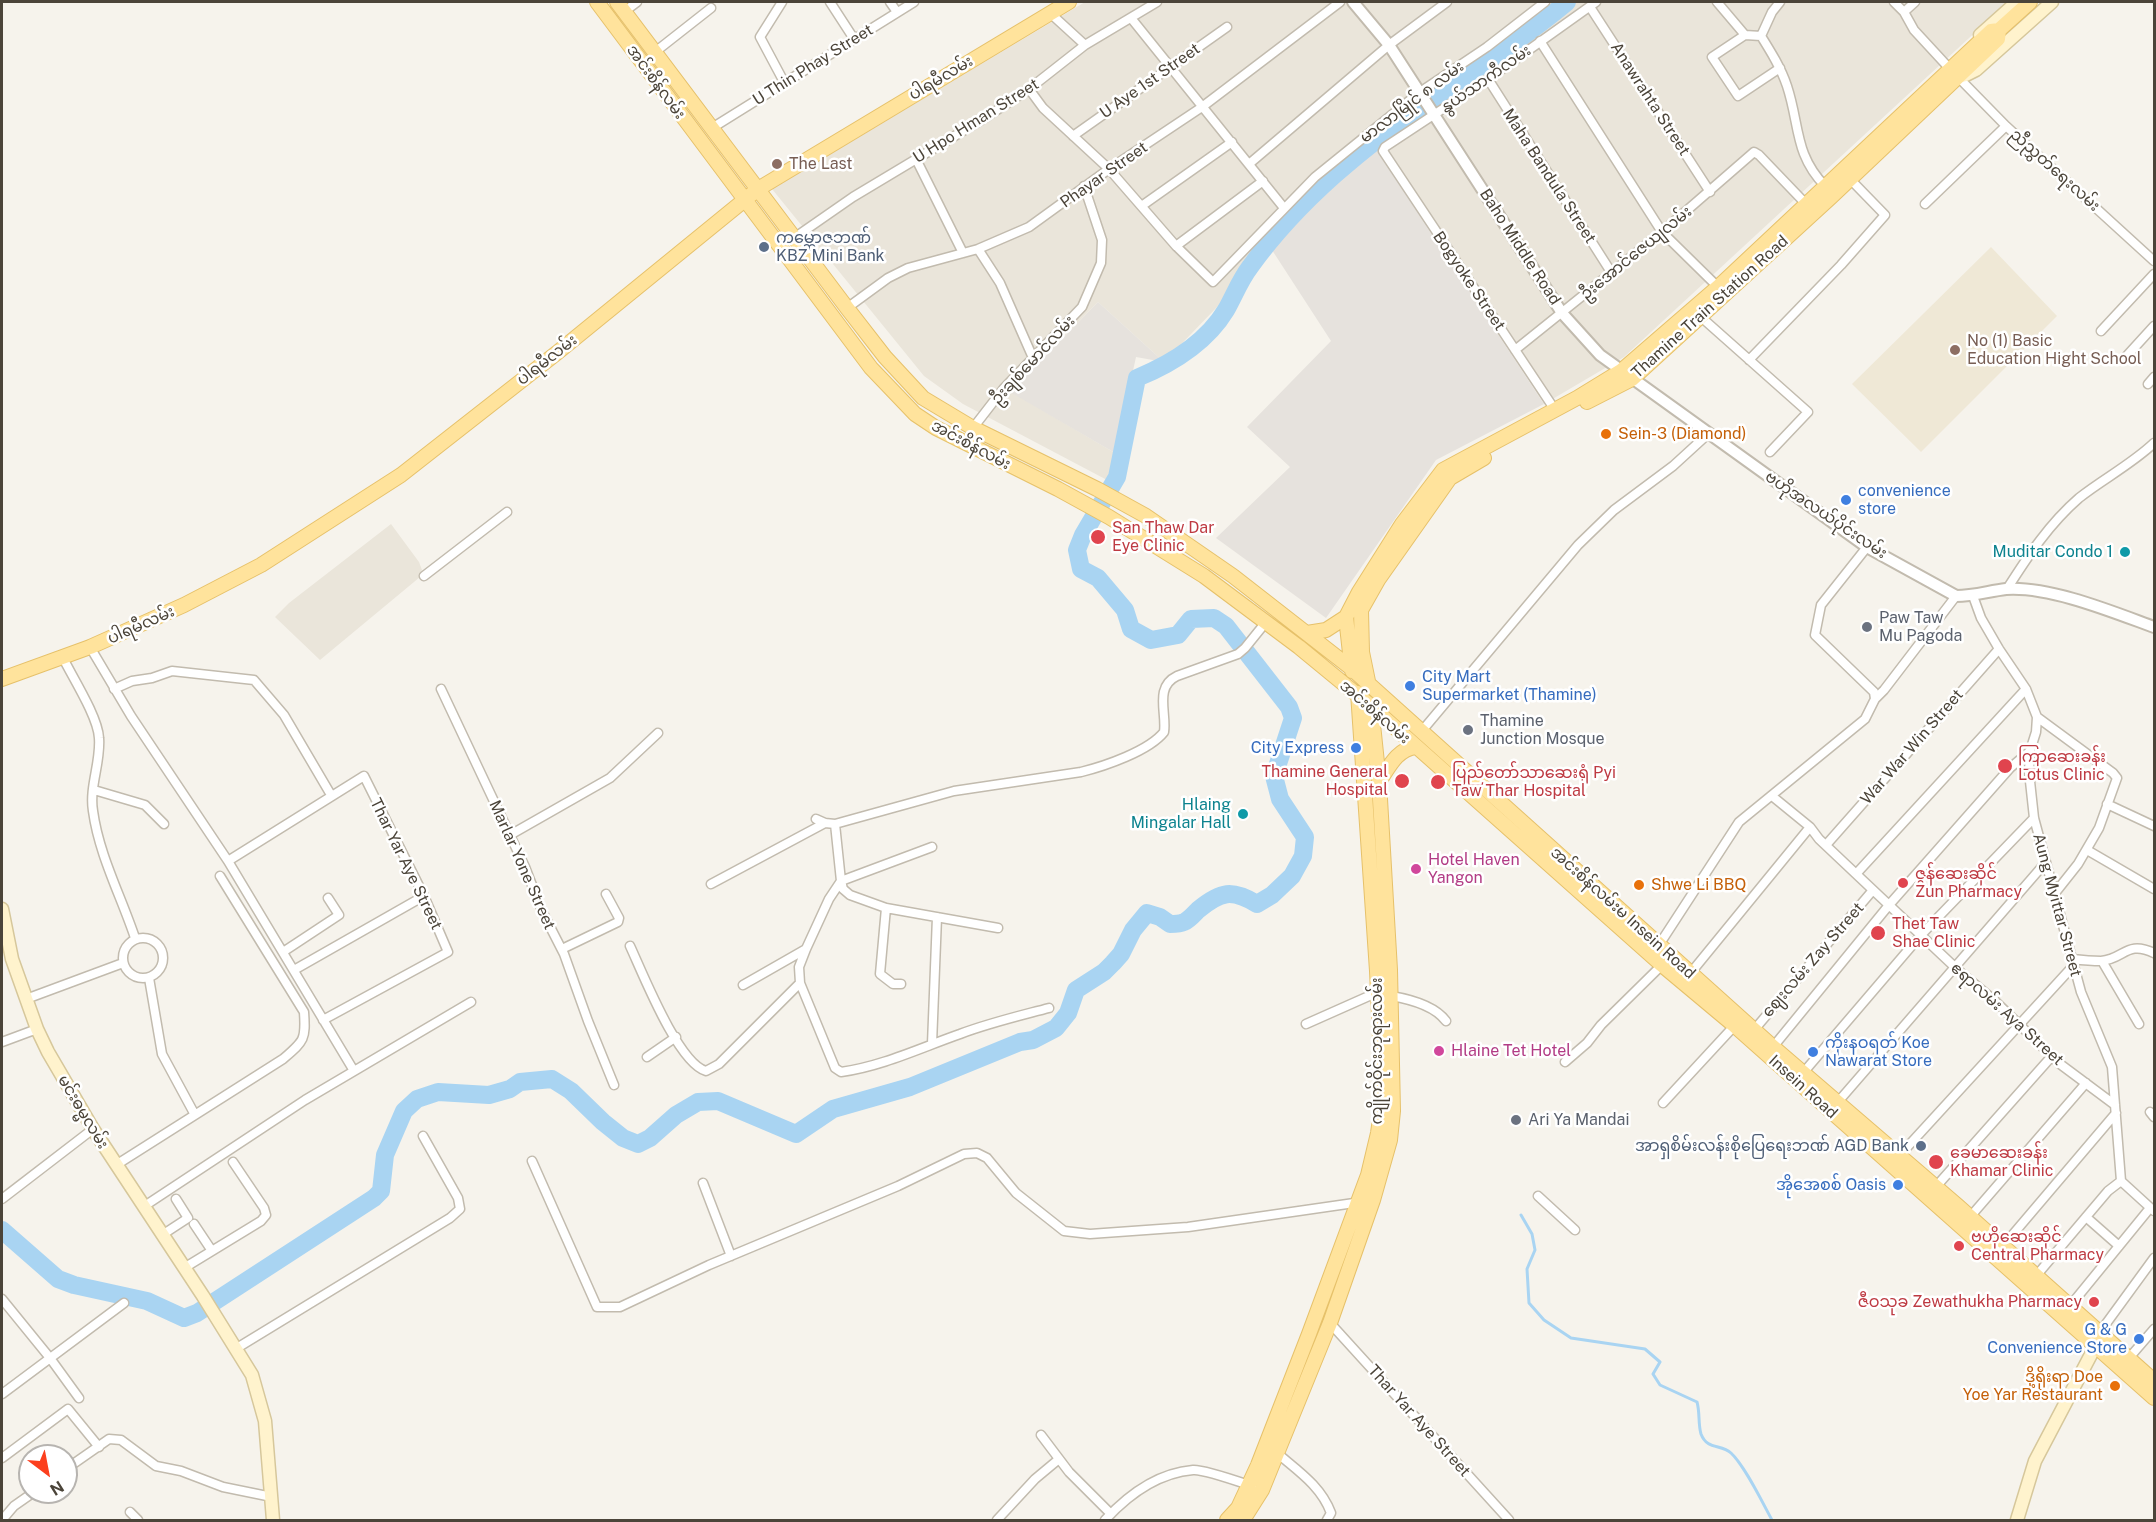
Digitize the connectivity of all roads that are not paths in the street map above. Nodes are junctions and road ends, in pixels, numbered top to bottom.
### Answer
1 (597, 2) edge
2 (637, 2) edge
3 (782, 2) edge
4 (830, 2) edge
5 (890, 2) edge
6 (914, 2) edge
7 (1069, 2) edge
8 (1157, 2) edge
9 (1340, 2) edge
10 (1353, 2) edge
11 (1446, 2) edge
12 (1545, 2) edge
13 (1717, 2) edge
14 (1780, 2) edge
15 (1894, 2) edge
16 (1915, 2) edge
17 (2017, 2) edge
18 (2030, 2) edge
19 (2052, 2) edge
20 (1593, 4) edge
21 (621, 6) edge
22 (711, 8) dead end
23 (897, 12) junction
24 (1904, 12) junction
25 (1050, 13) junction
26 (1131, 18) junction
27 (1227, 27) dead end
28 (1745, 35) junction
29 (1761, 36) junction
30 (855, 39) junction
31 (1540, 41) junction
32 (1085, 45) junction
33 (1389, 45) junction
34 (655, 52) junction
35 (1171, 67) junction
36 (1780, 68) junction
37 (1954, 73) junction
38 (1488, 80) junction
39 (784, 82) junction
40 (1029, 89) junction
41 (1421, 94) junction
42 (1202, 106) junction
43 (1434, 113) junction
44 (2006, 126) junction
45 (712, 128) junction
46 (1073, 136) junction
47 (1232, 142) junction
48 (1383, 151) joint
49 (916, 159) junction
50 (1249, 164) junction
51 (1109, 169) junction
52 (1850, 179) junction
53 (1263, 181) junction
54 (1084, 186) junction
55 (758, 189) junction
56 (1826, 191) junction
57 (1710, 192) junction
58 (745, 201) junction
59 (1806, 204) junction
60 (1925, 204) dead end
61 (1143, 205) junction
62 (1284, 208) junction
63 (1662, 232) junction
64 (794, 238) junction
65 (1176, 246) junction
66 (978, 249) junction
67 (963, 253) junction
68 (2154, 261) edge
69 (1611, 272) junction
70 (2154, 274) edge
71 (1718, 287) junction
72 (1709, 301) junction
73 (847, 308) junction
74 (1562, 314) junction
75 (1701, 317) junction
76 (2154, 326) edge
77 (2101, 331) dead end
78 (1515, 350) junction
79 (1033, 358) junction
80 (1749, 360) junction
81 (2123, 360) dead end
82 (1626, 375) junction
83 (2154, 376) edge
84 (2148, 384) dead end
85 (1555, 410) junction
86 (973, 428) junction
87 (1708, 434) junction
88 (1000, 441) junction
89 (2154, 442) edge
90 (1770, 452) dead end
91 (991, 457) junction
92 (507, 512) dead end
93 (1867, 547) junction
94 (424, 576) dead end
95 (2007, 589) junction
96 (1956, 596) junction
97 (1972, 596) junction
98 (1346, 617) junction
99 (1266, 622) junction
100 (2154, 627) edge
101 (1307, 633) junction
102 (90, 647) junction
103 (1999, 650) junction
104 (63, 658) junction
105 (1351, 668) junction
106 (2, 679) edge
107 (1368, 684) junction
108 (114, 689) junction
109 (441, 689) dead end
110 (2026, 689) junction
111 (1874, 695) junction
112 (1358, 696) junction
113 (1372, 707) junction
114 (2037, 717) junction
115 (1421, 732) junction
116 (658, 733) dead end
117 (1416, 747) junction
118 (2030, 751) junction
119 (1379, 782) junction
120 (94, 790) junction
121 (331, 795) junction
122 (1772, 796) junction
123 (2107, 804) junction
124 (2034, 818) junction
125 (816, 819) dead end
126 (825, 823) junction
127 (164, 824) dead end
128 (835, 824) junction
129 (2154, 826) edge
130 (1810, 827) junction
131 (510, 835) junction
132 (1826, 845) junction
133 (932, 847) dead end
134 (2087, 850) junction
135 (228, 861) junction
136 (2046, 862) junction
137 (1856, 874) junction
138 (220, 876) dead end
139 (841, 881) junction
140 (711, 884) dead end
141 (2154, 889) edge
142 (1873, 890) junction
143 (2055, 893) junction
144 (606, 894) dead end
145 (424, 896) junction
146 (328, 898) dead end
147 (1889, 905) junction
148 (886, 908) junction
149 (2, 909) edge
150 (937, 917) junction
151 (998, 928) dead end
152 (1921, 935) junction
153 (135, 938) junction
154 (1659, 945) junction
155 (630, 946) dead end
156 (806, 948) junction
157 (562, 949) junction
158 (283, 952) junction
159 (2154, 953) edge
160 (2102, 961) junction
161 (2073, 962) junction
162 (123, 963) junction
163 (1662, 965) junction
164 (1954, 967) junction
165 (294, 970) junction
166 (148, 978) junction
167 (1687, 978) junction
168 (800, 983) junction
169 (901, 984) dead end
170 (743, 985) dead end
171 (1384, 994) junction
172 (26, 999) junction
173 (471, 1002) dead end
174 (1049, 1008) dead end
175 (323, 1020) junction
176 (1446, 1021) dead end
177 (1738, 1022) junction
178 (2018, 1023) junction
179 (1306, 1024) dead end
180 (2139, 1024) dead end
181 (37, 1029) junction
182 (1754, 1030) junction
183 (676, 1037) junction
184 (2, 1042) edge
185 (932, 1044) junction
186 (1773, 1047) junction
187 (2052, 1056) junction
188 (646, 1057) dead end
189 (1565, 1062) dead end
190 (354, 1071) junction
191 (1803, 1072) junction
192 (2086, 1083) junction
193 (614, 1085) dead end
194 (1663, 1102) dead end
195 (1837, 1102) junction
196 (2115, 1109) junction
197 (195, 1115) junction
198 (93, 1129) junction
199 (423, 1136) dead end
200 (1899, 1156) junction
201 (532, 1161) dead end
202 (233, 1162) dead end
203 (116, 1165) junction
204 (2121, 1181) junction
205 (703, 1183) dead end
206 (1931, 1192) junction
207 (1538, 1196) dead end
208 (2, 1199) edge
209 (176, 1199) dead end
210 (1373, 1200) junction
211 (1357, 1203) junction
212 (143, 1207) junction
213 (2152, 1210) edge
214 (1970, 1217) junction
215 (2086, 1217) junction
216 (194, 1224) dead end
217 (1575, 1230) dead end
218 (162, 1234) junction
219 (2003, 1246) junction
220 (2119, 1246) junction
221 (212, 1251) junction
222 (731, 1256) junction
223 (2154, 1258) edge
224 (184, 1268) junction
225 (2036, 1276) junction
226 (2, 1299) edge
227 (124, 1303) dead end
228 (2070, 1306) junction
229 (1315, 1319) junction
230 (1330, 1323) junction
231 (2154, 1329) edge
232 (2098, 1338) junction
233 (237, 1348) junction
234 (50, 1358) junction
235 (2129, 1358) junction
236 (2154, 1381) edge
237 (2, 1394) edge
238 (79, 1398) dead end
239 (2154, 1398) edge
240 (1041, 1435) dead end
241 (99, 1446) junction
242 (1277, 1454) junction
243 (2, 1458) edge
244 (1059, 1459) junction
245 (78, 1461) edge
246 (1255, 1487) junction
247 (272, 1497) junction
248 (18, 1503) edge
249 (130, 1512) dead end
250 (1108, 1517) edge
251 (2, 1520) edge
252 (138, 1521) edge
253 (273, 1521) edge
254 (997, 1521) edge
255 (1227, 1521) edge
256 (1243, 1521) edge
257 (1327, 1521) edge
258 (1509, 1521) edge
259 (2017, 1521) edge

1 - 58 main road, အင်းစိန်လမ်း
2 - 21 street
3 - 39 street
4 - 30 street
5 - 23 street
6 - 23 street, U Thin Phay Street
7 - 25 main road, ပါရမီလမ်း
8 - 26 street, U Hpo Hman Street
9 - 42 street, Phayar Street
10 - 33 street, Baho Middle Road
11 - 33 street
12 - 41 street, မာလာမြိုင် ၈ လမ်း
13 - 28 street
14 - 29 street
15 - 24 street, ညီညွှတ်ရေးလမ်း
16 - 24 street
17 - 37 main road
18 - 37 main road, Thamine Train Station Road
19 - 37 main road
20 - 31 street, နွယ်သာကီလမ်း
20 - 57 street, Anawrahta Street
21 - 34 main road
22 - 34 street
23 - 30 street, U Thin Phay Street
24 - 37 street, ညီညွှတ်ရေးလမ်း
25 - 32 street
25 - 55 main road, ပါရမီလမ်း
26 - 32 street, U Hpo Hman Street
26 - 35 street
27 - 35 street, U Aye 1st Street
28 - 29 street
28 - 36 street
29 - 36 street
30 - 39 street, U Thin Phay Street
31 - 38 street, နွယ်သာကီလမ်း
31 - 63 street
32 - 40 street, U Hpo Hman Street
33 - 41 street, Baho Middle Road
33 - 50 street
34 - 45 main road
35 - 42 street
35 - 46 street, U Aye 1st Street
36 - 56 street
37 - 44 street, ညီညွှတ်ရေးလမ်း
37 - 52 main road, Thamine Train Station Road
37 - 56 main road, Thamine Train Station Road
38 - 43 street, နွယ်သာကီလမ်း
38 - 69 street, Maha Bandula Street
39 - 45 street, U Thin Phay Street
40 - 46 street
40 - 49 street, U Hpo Hman Street
41 - 43 street, Baho Middle Road
41 - 62 street, မာလာမြိုင် ၈ လမ်း
42 - 47 street
42 - 51 street, Phayar Street
43 - 48 street, နွယ်သာကီလမ်း
43 - 74 street, Baho Middle Road
44 - 60 street
44 - 68 street, ညီညွှတ်ရေးလမ်း
45 - 55 main road
46 - 51 street
47 - 50 street
47 - 61 street
48 - 78 street, Bogyoke Street
49 - 64 street, U Hpo Hman Street
49 - 67 street
50 - 53 street
51 - 54 street, Phayar Street
51 - 61 street
52 - 56 main road, Thamine Train Station Road
52 - 80 street
53 - 62 street
53 - 65 street
54 - 66 street, Phayar Street
54 - 79 street, ဦးချစ်မောင်လမ်း
55 - 58 main road, ပါရမီလမ်း
55 - 64 main road, အင်းစိန်လမ်း
56 - 59 main road, Thamine Train Station Road
56 - 72 main road, Thamine Train Station Road
57 - 59 street, ဦးအောင်ဇေယျလမ်း
57 - 63 street, ဦးအောင်ဇေယျလမ်း
58 - 91 main road, အင်းစိန်လမ်း
58 - 102 main road, ပါရမီလမ်း
59 - 71 main road, Thamine Train Station Road
61 - 65 street
62 - 65 street, မာလာမြိုင် ၈ လမ်း
63 - 69 street, ဦးအောင်ဇေယျလမ်း
63 - 71 street
64 - 73 main road, အင်းစိန်လမ်း
66 - 67 street, Phayar Street
66 - 79 street
67 - 73 street, Phayar Street
69 - 74 street, ဦးအောင်ဇေယျလမ်း
70 - 77 street
71 - 72 main road, Thamine Train Station Road
72 - 75 main road, Thamine Train Station Road
72 - 82 main road, Thamine Train Station Road
73 - 86 main road, အင်းစိန်လမ်း
74 - 78 street, ဦးအောင်ဇေယျလမ်း
74 - 82 street, Baho Middle Road
75 - 80 street
75 - 82 main road, Thamine Train Station Road
76 - 81 street
78 - 85 street, Bogyoke Street
79 - 86 street, ဦးချစ်မောင်လမ်း
80 - 90 street
82 - 85 main road, Thamine Train Station Road
82 - 87 street, ဗဟိုအလယ်ပိုင်းလမ်း
82 - 107 main road, Thamine Train Station Road
83 - 84 street
85 - 98 main road, Thamine Train Station Road
86 - 88 main road, အင်းစိန်လမ်း
87 - 93 street, ဗဟိုအလယ်ပိုင်းလမ်း
87 - 115 street
88 - 91 main road
88 - 101 main road, အင်းစိန်လမ်း
89 - 95 street
91 - 99 main road, အင်းစိန်လမ်း
92 - 94 street
93 - 96 street, ဗဟိုအလယ်ပိုင်းလမ်း
93 - 111 street
95 - 97 street, ဗဟိုအလယ်ပိုင်းလမ်း
95 - 100 street, ဗဟိုအလယ်ပိုင်းလမ်း
96 - 97 street, ဗဟိုအလယ်ပိုင်းလမ်း
96 - 111 street
97 - 103 street
98 - 101 main road
98 - 105 main road
99 - 112 main road, အင်းစိန်လမ်း
99 - 128 street
101 - 105 main road, အင်းစိန်လမ်း
102 - 104 main road, ပါရမီလမ်း
102 - 108 street
103 - 110 street
103 - 132 street, War War Win Street
104 - 106 main road, ပါရမီလမ်း
104 - 120 street
105 - 107 main road, အင်းစိန်လမ်း
105 - 112 main road, ကျိုက်ဝိုင်းဘုရားလမ်း
107 - 113 main road, Thamine Train Station Road
107 - 115 main road
108 - 121 street
108 - 135 street
109 - 131 street, Marlar Yone Street
110 - 114 street
110 - 137 street
111 - 122 street
112 - 113 main road, အင်းစိန်လမ်း
112 - 171 main road, ကျိုက်ဝိုင်းဘုရားလမ်း
113 - 117 main road, အင်းစိန်လမ်း
113 - 119 main road, ကျိုက်ဝိုင်းဘုရားလမ်း
114 - 118 street, Aung Myittar Street
114 - 123 street
115 - 154 main road, အင်းစိန်လမ်းမ Insein Road
116 - 131 street
117 - 119 main road
117 - 163 main road, အင်းစိန်လမ်း
118 - 124 street, Aung Myittar Street
118 - 147 street
119 - 171 main road, ကျိုက်ဝိုင်းဘုရားလမ်း
120 - 127 street
120 - 153 street
121 - 135 street
121 - 145 street, Thar Yar Aye Street
122 - 130 street, ဧရာလမ်း Aya Street
122 - 154 street
123 - 129 street
123 - 134 street
124 - 136 street, Aung Myittar Street
124 - 152 street
125 - 126 street
126 - 128 street
126 - 140 street
128 - 139 street
130 - 132 street, ဧရာလမ်း Aya Street
130 - 167 street
131 - 157 street, Marlar Yone Street
132 - 137 street, ဧရာလမ်း Aya Street
133 - 139 street
134 - 141 street
134 - 143 street
135 - 158 street
136 - 143 street, Aung Myittar Street
136 - 164 street
137 - 142 street, ဧရာလမ်း Aya Street
138 - 197 street
139 - 148 street
139 - 156 street
142 - 147 street, ဧရာလမ်း Aya Street
142 - 182 street, ဈေးလမ်း Zay Street
143 - 161 street, Aung Myittar Street
144 - 157 street
145 - 165 street
145 - 175 street, Thar Yar Aye Street
146 - 158 street
147 - 152 street, ဧရာလမ်း Aya Street
147 - 186 street
148 - 150 street
148 - 169 street
149 - 172 main road, မင်းဓမ္မလမ်း
150 - 151 street
150 - 185 street
152 - 164 street, ဧရာလမ်း Aya Street
152 - 191 street
153 - 162 street
153 - 166 street
154 - 167 main road, အင်းစိန်လမ်းမ Insein Road
155 - 183 street
156 - 168 street
156 - 170 street
157 - 193 street, Marlar Yone Street
158 - 165 street
159 - 160 street
160 - 161 street
160 - 180 street
161 - 178 street
161 - 196 street, Aung Myittar Street
162 - 166 street
162 - 172 street
163 - 167 main road
163 - 189 street
164 - 178 street, ဧရာလမ်း Aya Street
164 - 195 street
165 - 175 street
166 - 197 street
167 - 177 main road, အင်းစိန်လမ်းမ Insein Road
168 - 183 street
168 - 185 street
171 - 176 street
171 - 179 street
171 - 210 main road, ကျိုက်ဝိုင်းဘုရားလမ်း
171 - 211 main road, ကျိုက်ဝိုင်းဘုရားလမ်း
172 - 181 main road, မင်းဓမ္မလမ်း
173 - 190 street
174 - 185 street
175 - 190 street
177 - 182 main road, အင်းစိန်လမ်းမ Insein Road
177 - 194 street
177 - 206 main road, Insein Road
178 - 187 street, ဧရာလမ်း Aya Street
178 - 200 street
181 - 184 street
181 - 198 main road, မင်းဓမ္မလမ်း
182 - 186 main road, အင်းစိန်လမ်းမ Insein Road
183 - 188 street
186 - 191 main road, Insein Road
187 - 192 street, ဧရာလမ်း Aya Street
187 - 206 street
190 - 212 street
191 - 195 main road, Insein Road
192 - 196 street, ဧရာလမ်း Aya Street
192 - 214 street
195 - 200 main road, Insein Road
196 - 204 street, Aung Myittar Street
196 - 219 street
197 - 203 street
198 - 203 main road, မင်းဓမ္မလမ်း
198 - 208 street
199 - 233 street
200 - 206 main road, Insein Road
201 - 222 street
202 - 221 street
203 - 212 main road, မင်းဓမ္မလမ်း
204 - 213 street
204 - 215 street
205 - 222 street
206 - 214 main road, Insein Road
206 - 232 main road, Insein Road
207 - 217 street
209 - 218 street
210 - 211 street
210 - 230 main road, ကျိုက်ဝိုင်းဘုရားလမ်း
211 - 222 street
211 - 229 main road, ကျိုက်ဝိုင်းဘုရားလမ်း
212 - 218 main road, မင်းဓမ္မလမ်း
213 - 220 street
214 - 219 main road, Insein Road
215 - 220 street
215 - 225 street
216 - 221 street
218 - 224 main road, မင်းဓမ္မလမ်း
219 - 225 main road, Insein Road
220 - 228 street
221 - 224 street
223 - 232 street
224 - 233 main road, မင်းဓမ္မလမ်း
225 - 228 main road, Insein Road
226 - 234 street
227 - 234 street
228 - 232 main road, Insein Road
229 - 230 main road
229 - 246 main road, ကျိုက်ဝိုင်းဘုရားလမ်း
230 - 242 main road, ကျိုက်ဝိုင်းဘုရားလမ်း
230 - 258 street, Thar Yar Aye Street
231 - 235 street
232 - 235 main road, Insein Road
232 - 239 main road, Insein Road
232 - 259 main road
233 - 247 main road
234 - 237 street
234 - 238 street
235 - 236 main road, Insein Road
240 - 244 street
241 - 243 street
241 - 245 street
241 - 247 street
242 - 246 main road, ကျိုက်ဝိုင်းဘုရားလမ်း
242 - 257 street
244 - 250 street
244 - 254 street
246 - 250 street
246 - 255 main road, ကျိုက်ဝိုင်းဘုရားလမ်း
246 - 256 main road, ကျိုက်ဝိုင်းဘုရားလမ်း
247 - 253 main road
248 - 251 street
249 - 252 street

